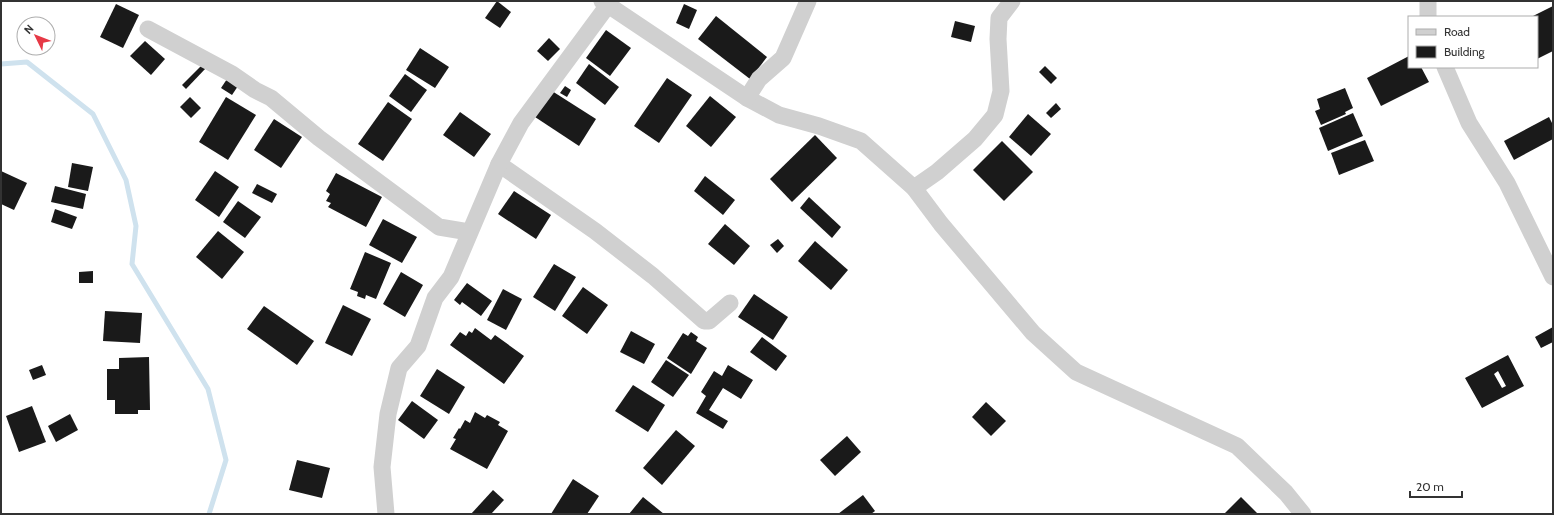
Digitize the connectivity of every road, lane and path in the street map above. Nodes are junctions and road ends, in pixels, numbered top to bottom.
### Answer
1 (808, 1) edge
2 (1012, 1) edge
3 (1428, 1) edge
4 (607, 3) edge
5 (1428, 16) edge
6 (148, 29) dead end
7 (1445, 68) edge
8 (747, 98) junction
9 (499, 164) junction
10 (914, 188) junction
11 (469, 232) junction
12 (1553, 277) edge
13 (730, 303) dead end
14 (386, 514) edge
15 (1304, 514) edge

1 - 8 street
2 - 10 street
3 - 5 street
4 - 8 street
4 - 9 street
6 - 11 street
7 - 12 street
8 - 10 street
9 - 11 street
9 - 13 street
10 - 15 street
11 - 14 street

